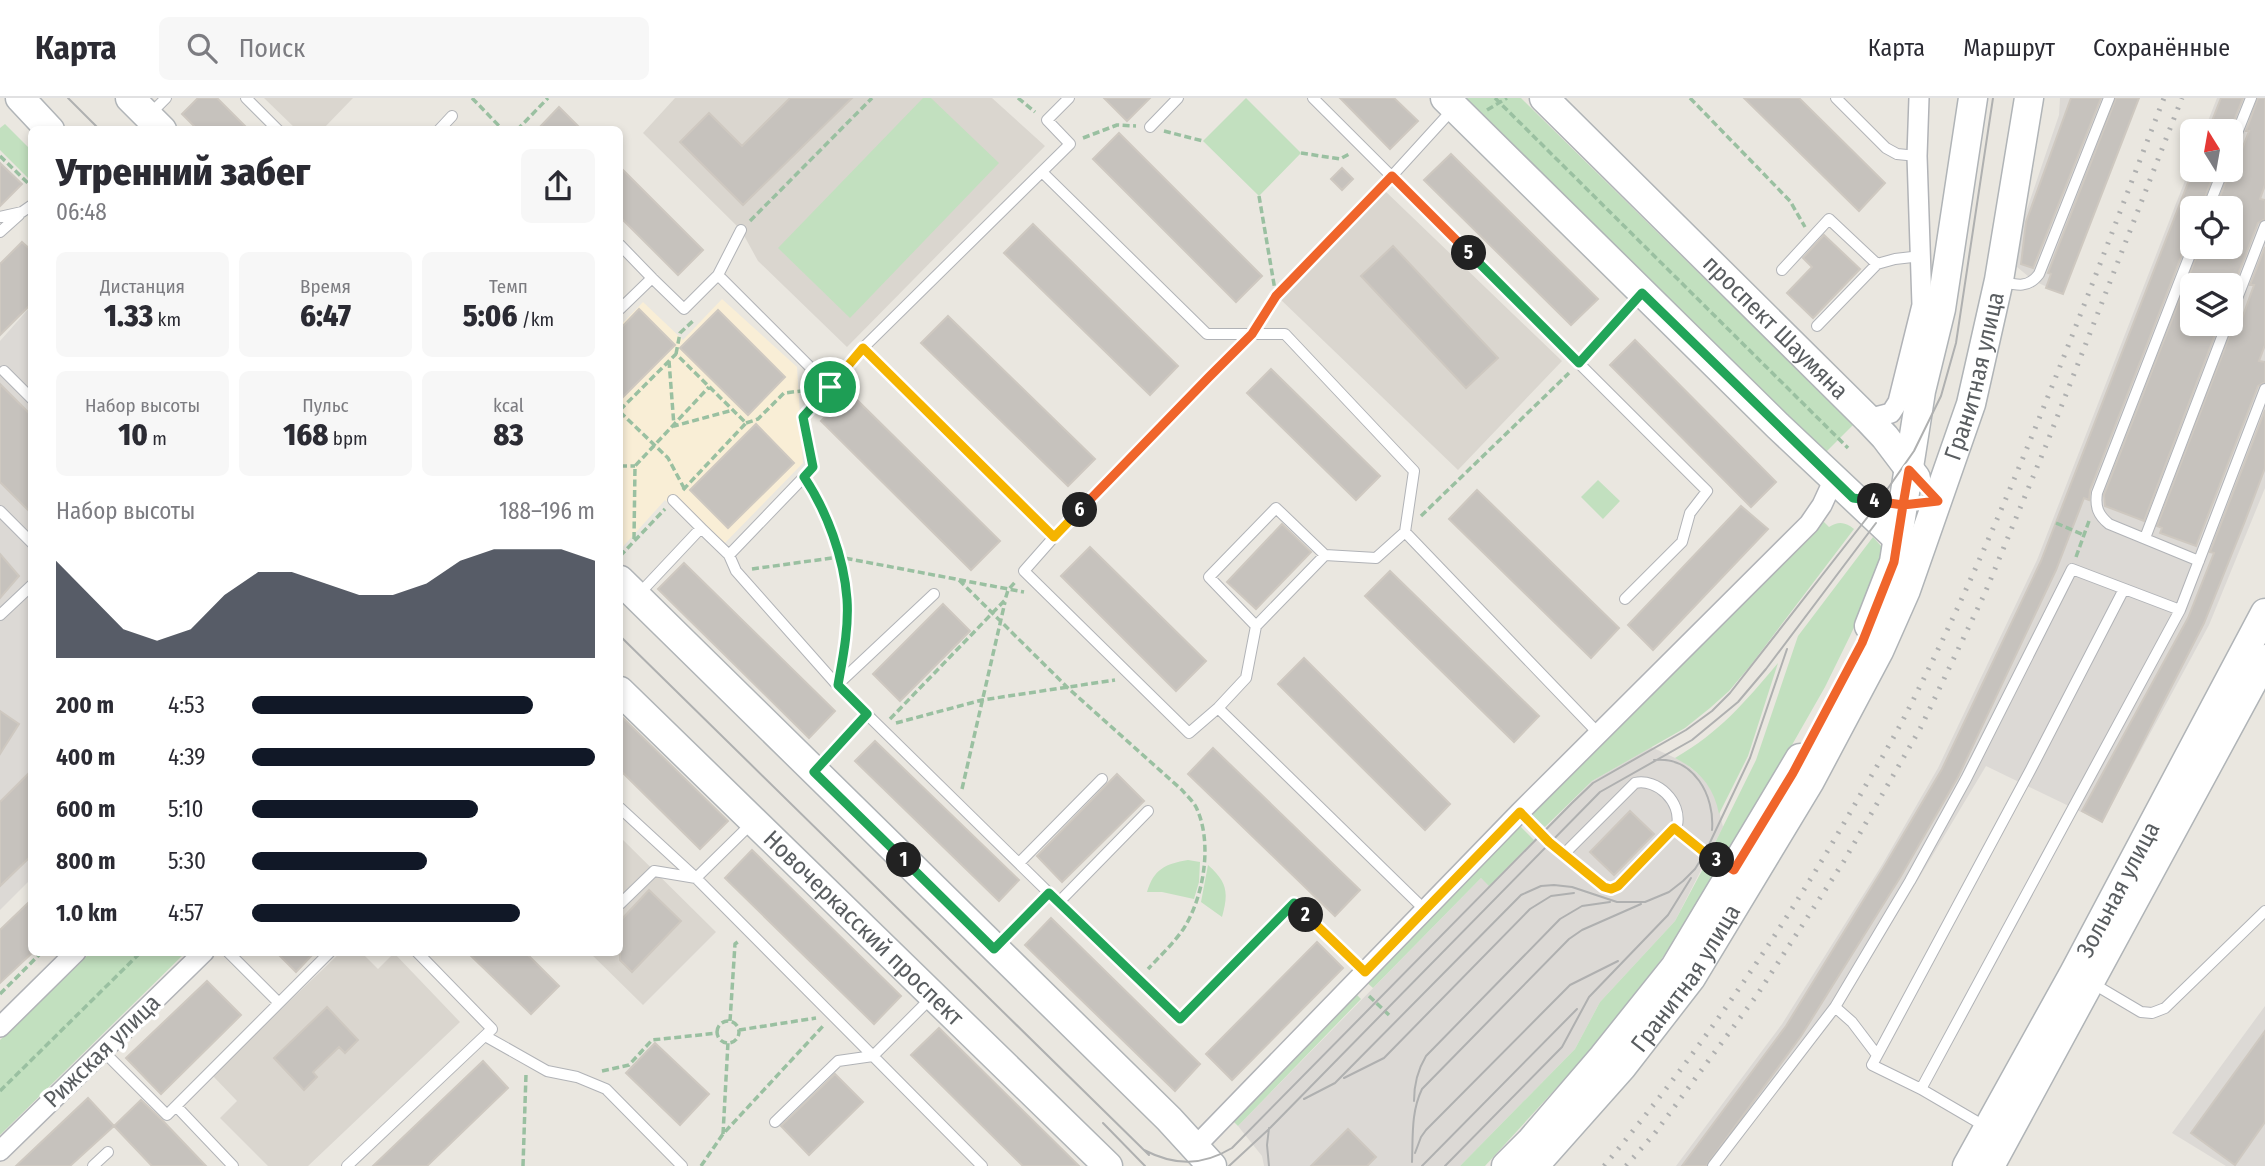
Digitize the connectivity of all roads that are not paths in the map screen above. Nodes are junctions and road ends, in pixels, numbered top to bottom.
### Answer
1 (20, 98) edge
2 (246, 98) edge
3 (1069, 98) edge
4 (1178, 98) edge
5 (1313, 98) edge
6 (1544, 98) edge
7 (1836, 98) edge
8 (1919, 98) edge
9 (1973, 98) edge
10 (2029, 98) edge
11 (2109, 98) edge
12 (2251, 98) edge
13 (1450, 103) edge
14 (452, 116) dead end
15 (2243, 119) edge
16 (46, 126) edge
17 (274, 126) edge
18 (443, 126) edge
19 (1150, 127) dead end
20 (1917, 156) junction
21 (1042, 172) junction
22 (1392, 176) junction
23 (28, 208) edge
24 (22, 212) junction
25 (0, 217) edge
26 (2265, 226) edge
27 (741, 230) road end
28 (0, 232) edge
29 (623, 248) edge
30 (1921, 256) junction
31 (2188, 259) edge
32 (1877, 264) junction
33 (1782, 270) dead end
34 (718, 275) junction
35 (652, 278) junction
36 (1999, 281) junction
37 (2243, 283) edge
38 (1642, 293) junction
39 (623, 306) edge
40 (1932, 307) junction
41 (1817, 326) dead end
42 (2222, 336) edge
43 (863, 348) junction
44 (1579, 363) junction
45 (4, 371) dead end
46 (830, 387) junction
47 (2265, 389) edge
48 (28, 395) edge
49 (1868, 419) junction
50 (1909, 470) junction
51 (1843, 489) junction
52 (673, 500) road end
53 (1938, 501) junction
54 (1903, 505) junction
55 (0, 511) edge
56 (701, 528) junction
57 (1405, 532) junction
58 (2145, 538) junction
59 (28, 539) edge
60 (1898, 539) junction
61 (729, 555) junction
62 (1325, 555) junction
63 (2199, 561) junction
64 (628, 588) edge
65 (28, 589) edge
66 (2124, 589) junction
67 (934, 594) dead end
68 (1625, 599) dead end
69 (2180, 610) junction
70 (2265, 612) edge
71 (0, 615) edge
72 (1256, 626) junction
73 (2265, 659) edge
74 (838, 685) junction
75 (623, 694) edge
76 (1218, 708) junction
77 (867, 714) junction
78 (1600, 735) junction
79 (814, 772) junction
80 (1102, 779) dead end
81 (623, 811) edge
82 (1148, 811) dead end
83 (1520, 812) junction
84 (754, 821) junction
85 (1674, 828) junction
86 (1564, 854) junction
87 (1019, 863) junction
88 (1734, 870) junction
89 (696, 878) junction
90 (1049, 893) junction
91 (623, 901) edge
92 (1059, 902) junction
93 (1425, 910) junction
94 (2265, 911) edge
95 (994, 949) junction
96 (72, 956) edge
97 (200, 956) edge
98 (232, 956) edge
99 (326, 956) edge
100 (421, 956) edge
101 (1365, 972) junction
102 (2082, 978) junction
103 (933, 997) junction
104 (278, 1002) junction
105 (1835, 1007) junction
106 (0, 1027) edge
107 (485, 1036) junction
108 (103, 1051) junction
109 (1877, 1055) junction
110 (873, 1056) junction
111 (1921, 1089) junction
112 (176, 1106) junction
113 (775, 1122) dead end
114 (0, 1151) edge
115 (108, 1152) dead end
116 (1989, 1154) edge
117 (1204, 1156) edge
118 (93, 1166) edge
119 (233, 1166) edge
120 (347, 1166) edge
121 (682, 1166) edge
122 (982, 1166) edge
123 (1108, 1166) edge
124 (1506, 1166) edge
125 (1534, 1166) edge
126 (1713, 1166) edge

1 - 16 street
2 - 17 lane
3 - 21 lane
4 - 19 lane
5 - 22 lane
6 - 49 street, проспект Шаумяна
7 - 20 lane
8 - 20 street, Гранитная улица
9 - 40 street, Гранитная улица
10 - 36 street, Гранитная улица
11 - 36 lane
12 - 15 lane
13 - 22 lane
13 - 38 street
14 - 18 lane
20 - 30 street, Гранитная улица
21 - 43 lane
21 - 57 lane
22 - 44 lane
23 - 24 lane
24 - 25 lane
24 - 28 lane
26 - 37 lane
27 - 34 lane
29 - 35 lane
30 - 32 lane
30 - 40 street, Гранитная улица
31 - 58 lane
32 - 33 lane
32 - 41 lane
34 - 35 lane
34 - 46 lane
35 - 39 lane
36 - 53 street, Гранитная улица
38 - 44 lane
38 - 51 street
40 - 49 street, Гранитная улица
40 - 50 street, Гранитная улица
42 - 58 lane
43 - 46 lane
43 - 76 lane
44 - 68 lane
45 - 48 lane
46 - 61 lane
47 - 63 lane
49 - 50 street, проспект Шаумяна
50 - 53 street, проспект Шаумяна
50 - 54 street, Гранитная улица
51 - 54 street
51 - 60 street
51 - 78 street
52 - 56 lane
53 - 54 street
53 - 125 street, Гранитная улица
54 - 60 street, Гранитная улица
55 - 59 lane
56 - 61 lane
56 - 64 lane
57 - 62 lane
57 - 78 lane
58 - 63 lane
60 - 88 street, Гранитная улица
61 - 74 lane
62 - 72 lane
62 - 72 lane
63 - 69 lane
64 - 79 street
65 - 71 lane
66 - 69 lane
66 - 105 lane
66 - 109 lane
67 - 74 lane
69 - 111 lane
70 - 102 street, Зольная улица
72 - 76 lane
73 - 102 street, Зольная улица
74 - 77 lane
75 - 84 street, Новочеркасский проспект
76 - 93 lane
77 - 79 lane
77 - 87 lane
78 - 83 street
79 - 95 street
80 - 87 lane
81 - 89 lane
82 - 92 lane
83 - 86 lane
83 - 93 street
84 - 89 lane
84 - 103 street, Новочеркасский проспект
85 - 86 lane
85 - 86 lane
85 - 88 lane
87 - 90 lane
88 - 124 street, Гранитная улица
89 - 91 lane
89 - 110 lane
90 - 92 lane
90 - 95 lane
92 - 101 lane
93 - 101 street
94 - 102 lane
95 - 117 street
96 - 106 street
97 - 108 street, Рижская улица
98 - 104 lane
99 - 104 lane
100 - 107 lane
101 - 117 street
102 - 116 street, Зольная улица
103 - 110 lane
103 - 123 street, Новочеркасский проспект
104 - 112 lane
105 - 109 lane
105 - 126 lane
107 - 120 lane
107 - 121 lane
108 - 112 lane
108 - 114 street, Рижская улица
109 - 111 lane
110 - 113 lane
110 - 122 lane
111 - 116 lane
112 - 119 lane
115 - 118 lane

